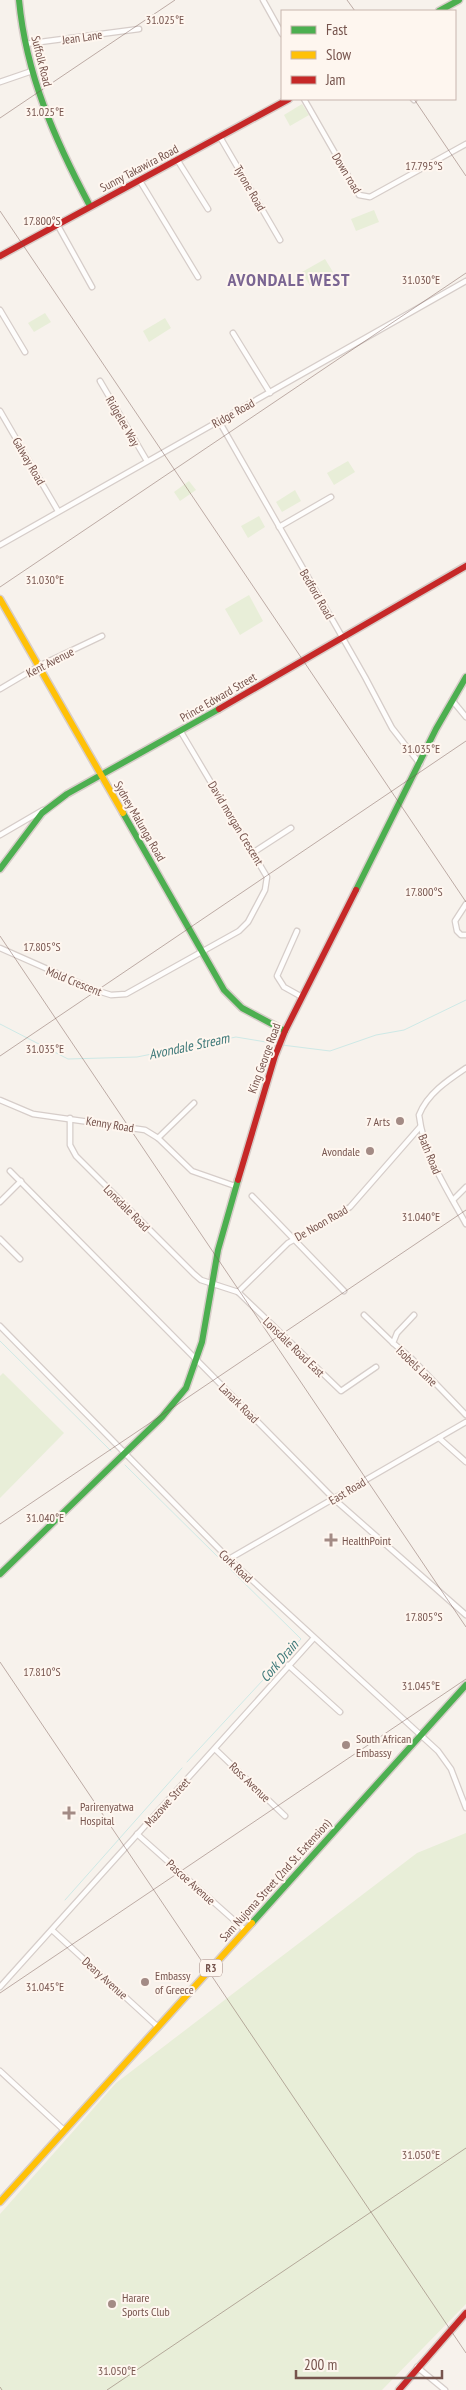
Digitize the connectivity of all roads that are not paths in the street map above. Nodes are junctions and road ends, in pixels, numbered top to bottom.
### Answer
1 (19, 0) edge
2 (264, 0) edge
3 (459, 0) edge
4 (441, 10) edge
5 (139, 29) dead end
6 (281, 32) edge
7 (25, 44) junction
8 (32, 71) junction
9 (0, 82) edge
10 (287, 100) edge
11 (305, 100) edge
12 (220, 137) junction
13 (466, 144) edge
14 (178, 161) junction
15 (140, 181) junction
16 (90, 206) junction
17 (208, 209) dead end
18 (57, 224) junction
19 (280, 240) dead end
20 (0, 256) edge
21 (198, 276) dead end
22 (466, 281) edge
23 (92, 287) dead end
24 (0, 310) edge
25 (233, 333) dead end
26 (25, 352) dead end
27 (100, 381) dead end
28 (270, 393) junction
29 (0, 411) edge
30 (219, 421) junction
31 (147, 461) junction
32 (331, 497) dead end
33 (58, 511) junction
34 (279, 527) junction
35 (0, 545) edge
36 (466, 566) edge
37 (0, 599) edge
38 (102, 636) dead end
39 (342, 638) junction
40 (39, 666) junction
41 (466, 677) edge
42 (0, 689) edge
43 (452, 700) junction
44 (466, 717) edge
45 (181, 732) junction
46 (420, 764) junction
47 (100, 775) junction
48 (55, 803) junction
49 (291, 828) dead end
50 (0, 835) edge
51 (254, 852) junction
52 (0, 868) edge
53 (466, 904) edge
54 (297, 931) dead end
55 (466, 935) edge
56 (0, 948) edge
57 (203, 953) junction
58 (302, 997) junction
59 (285, 1031) junction
60 (466, 1068) edge
61 (0, 1100) edge
62 (194, 1103) dead end
63 (70, 1118) junction
64 (420, 1127) junction
65 (158, 1138) junction
66 (10, 1171) dead end
67 (21, 1181) junction
68 (236, 1186) junction
69 (466, 1187) edge
70 (252, 1196) dead end
71 (453, 1200) junction
72 (0, 1202) edge
73 (466, 1224) edge
74 (0, 1239) edge
75 (294, 1239) junction
76 (20, 1259) dead end
77 (211, 1283) junction
78 (344, 1291) dead end
79 (238, 1292) junction
80 (364, 1315) dead end
81 (414, 1315) dead end
82 (0, 1326) edge
83 (393, 1344) junction
84 (197, 1361) junction
85 (376, 1367) dead end
86 (466, 1415) edge
87 (466, 1422) edge
88 (439, 1438) junction
89 (124, 1454) junction
90 (466, 1462) edge
91 (334, 1499) junction
92 (229, 1559) junction
93 (0, 1574) edge
94 (466, 1614) edge
95 (313, 1638) junction
96 (288, 1665) junction
97 (466, 1685) edge
98 (340, 1712) dead end
99 (421, 1733) junction
100 (215, 1749) junction
101 (466, 1807) edge
102 (285, 1816) dead end
103 (137, 1834) junction
104 (52, 1930) junction
105 (245, 1930) junction
106 (0, 1987) edge
107 (158, 2027) junction
108 (0, 2071) edge
109 (65, 2131) junction
110 (0, 2202) edge
111 (466, 2313) edge
112 (417, 2367) junction
113 (399, 2390) edge
114 (445, 2390) edge

1 - 7 main road, Suffolk Road
2 - 6 street
3 - 4 main road
5 - 7 street, Jean Lane
7 - 8 main road, Suffolk Road
8 - 9 street
8 - 16 main road, Suffolk Road
10 - 12 main road, Sunny Takawira Road
11 - 13 street, Down road
12 - 14 main road, Sunny Takawira Road
12 - 19 street, Tyrone Road
14 - 15 main road, Sunny Takawira Road
14 - 17 street
15 - 16 main road, Sunny Takawira Road
15 - 21 street
16 - 18 main road, Sunny Takawira Road
18 - 20 main road, Sunny Takawira Road
18 - 23 street
22 - 28 street, Ridge Road
24 - 26 street
25 - 28 street
27 - 31 street, Ridgelee Way
28 - 30 street, Ridge Road
29 - 33 street, Galway Road
30 - 31 street, Ridge Road
30 - 34 street, Bedford Road
31 - 33 street, Ridge Road
32 - 34 street
33 - 35 street, Ridge Road
34 - 39 street, Bedford Road
36 - 39 main road, Prince Edward Street
37 - 40 main road, Sydney Malunga Road
38 - 40 street, Kent Avenue
39 - 45 main road, Prince Edward Street
39 - 46 street, Bedford Road
40 - 42 street, Kent Avenue
40 - 47 main road, Sydney Malunga Road
41 - 43 main road, King George Road
43 - 44 street
43 - 46 main road, King George Road
45 - 47 main road, Prince Edward Street
45 - 51 street, David morgan Crescent
46 - 58 main road, King George Road
47 - 48 main road, Prince Edward Street
47 - 57 main road, Sydney Malunga Road
48 - 50 street
48 - 52 main road, Prince Edward Street
49 - 51 street
51 - 57 street, David morgan Crescent
53 - 55 street
54 - 58 street
56 - 57 street, Mold Crescent
57 - 59 main road, Sydney Malunga Road
58 - 59 main road, King George Road
59 - 68 main road, King George Road
60 - 64 street, Bath Road
61 - 63 street, Kenny Road
62 - 65 street
63 - 65 street, Kenny Road
63 - 77 street, Lonsdale Road
64 - 71 street, Bath Road
64 - 75 street, De Noon Road
65 - 68 street, Kenny Road
66 - 67 street, Lanark Road
67 - 72 street
67 - 84 street, Lanark Road
68 - 77 main road, King George Road
69 - 71 street
70 - 75 street
71 - 73 street, Bath Road
74 - 76 street
75 - 78 street
75 - 79 street, De Noon Road
77 - 79 street, Lonsdale Road East
77 - 84 main road, King George Road
79 - 85 street, Lonsdale Road East
80 - 83 street
81 - 83 street, Isobels Lane
82 - 89 street, Cork Road
83 - 86 street, Isobels Lane
84 - 89 main road, King George Road
84 - 91 street, Lanark Road
87 - 88 street, East Road
88 - 90 street
88 - 91 street, East Road
89 - 92 street, Cork Road
89 - 93 main road, King George Road
91 - 92 street, East Road
91 - 94 street, Lanark Road
92 - 95 street, Cork Road
95 - 96 street, Mazowe Street
95 - 99 street, Cork Road
96 - 98 street
96 - 100 street, Mazowe Street
97 - 99 main road, Sam Nujoma Street (2nd St. Extension) / R3
99 - 101 street, Cork Road
99 - 105 main road, Sam Nujoma Street (2nd St. Extension) / R3
100 - 102 street, Ross Avenue
100 - 103 street, Mazowe Street
103 - 104 street, Mazowe Street
103 - 105 street, Pascoe Avenue
104 - 106 street, Mazowe Street
104 - 107 street, Deary Avenue
105 - 107 main road, Sam Nujoma Street (2nd St. Extension) / R3
107 - 109 main road, Sam Nujoma Street (2nd St. Extension) / R3
108 - 109 street
109 - 110 main road, Sam Nujoma Street (2nd St. Extension) / R3
111 - 112 main road
112 - 113 main road
112 - 114 street

